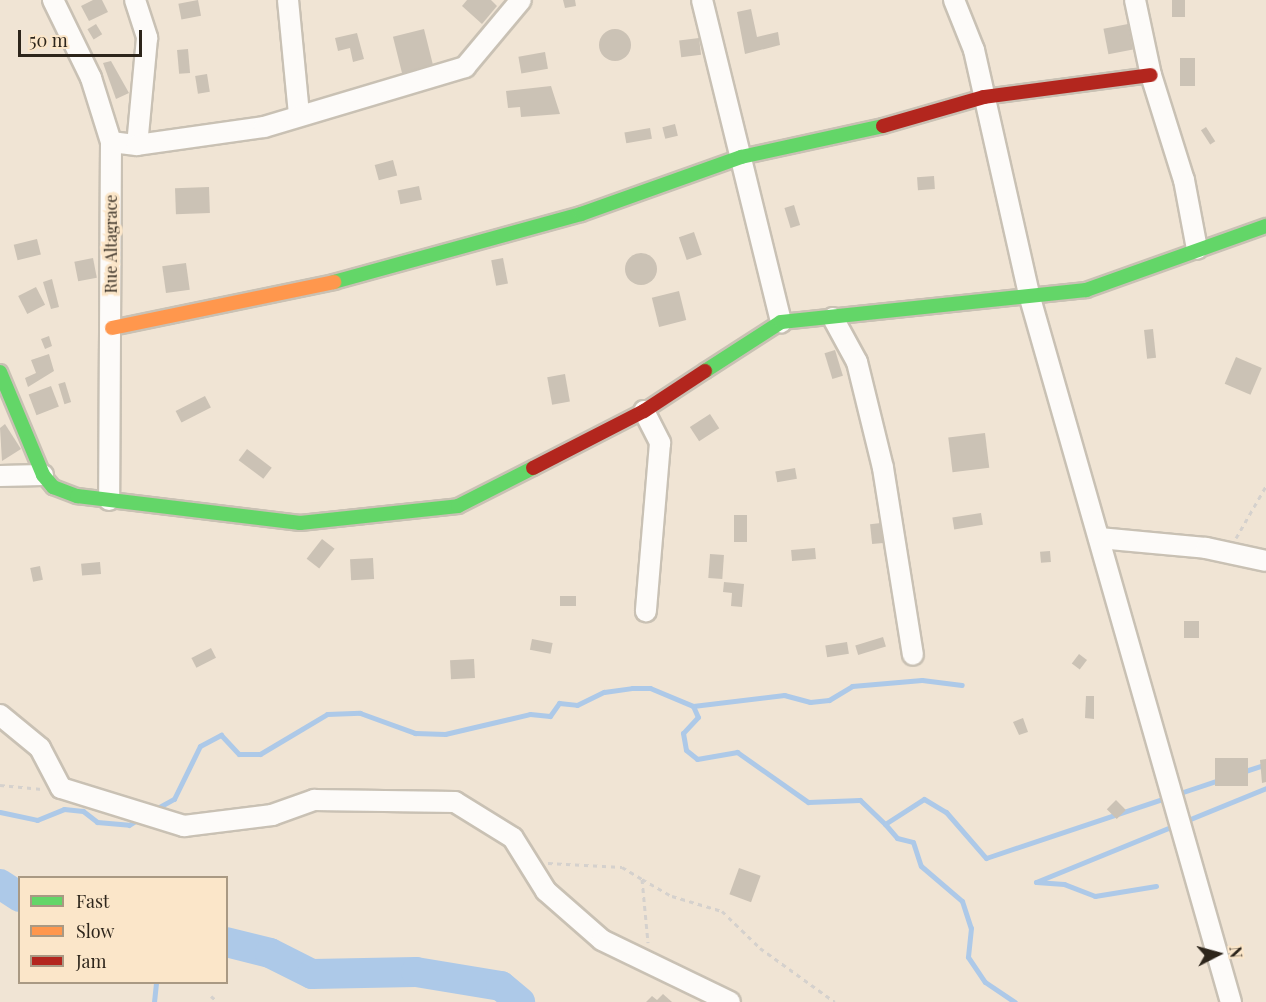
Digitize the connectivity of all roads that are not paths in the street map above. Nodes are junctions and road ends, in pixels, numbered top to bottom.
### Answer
1 (53, 0) edge
2 (135, 0) edge
3 (288, 0) edge
4 (521, 0) edge
5 (702, 0) edge
6 (954, 0) edge
7 (1135, 0) edge
8 (1151, 75) junction
9 (984, 98) junction
10 (299, 116) junction
11 (111, 142) junction
12 (137, 145) junction
13 (741, 157) junction
14 (1266, 226) edge
15 (1197, 249) junction
16 (1030, 298) junction
17 (833, 318) junction
18 (781, 322) junction
19 (112, 328) junction
20 (0, 372) edge
21 (644, 411) junction
22 (43, 475) junction
23 (0, 476) edge
24 (109, 500) junction
25 (1099, 538) junction
26 (1266, 561) edge
27 (646, 611) dead end
28 (913, 655) dead end
29 (0, 715) edge
30 (730, 1002) edge
31 (1231, 1002) edge

1 - 11 street, Rue Altagrace
2 - 12 street
3 - 10 street
4 - 10 street
5 - 13 street
6 - 9 street
7 - 8 street
8 - 9 street
8 - 15 street
9 - 13 street
9 - 16 street
10 - 12 street
11 - 12 street
11 - 19 street, Rue Altagrace
13 - 18 street
13 - 19 street
14 - 15 street
15 - 16 street
16 - 17 street
16 - 25 street
17 - 18 street
17 - 28 street
18 - 21 street
19 - 24 street, Rue Altagrace
20 - 22 street
21 - 24 street
21 - 27 street
22 - 23 street
22 - 24 street
25 - 26 street
25 - 31 street
29 - 30 street

